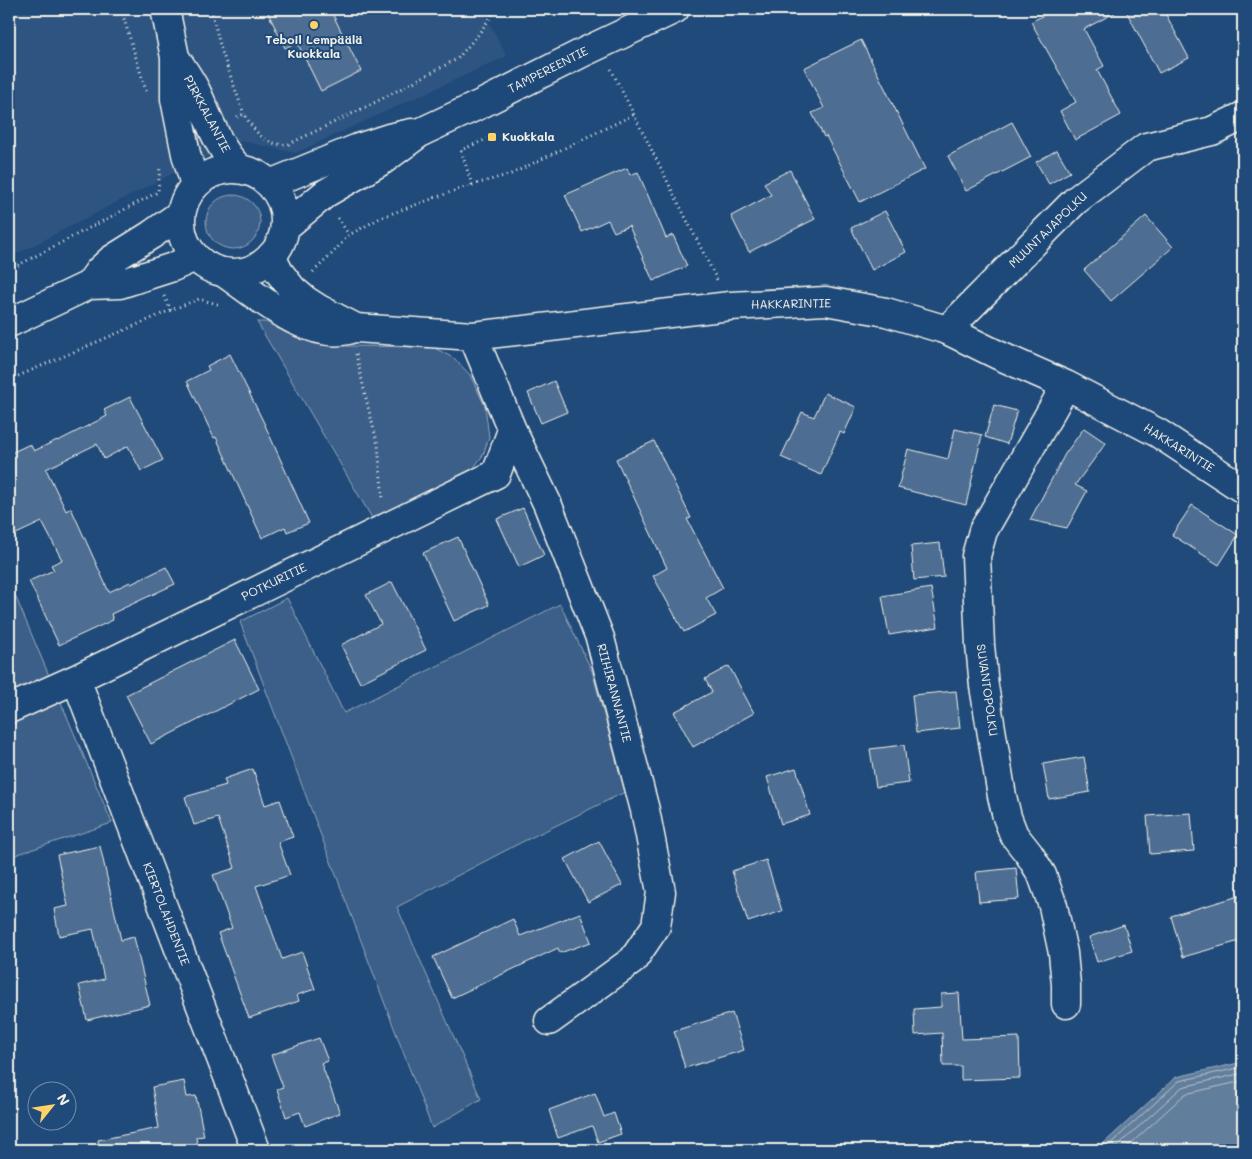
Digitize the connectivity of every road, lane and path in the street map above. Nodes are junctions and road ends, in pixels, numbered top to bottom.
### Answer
1 (121, 9) edge
2 (165, 9) edge
3 (211, 9) edge
4 (674, 9) edge
5 (175, 58) junction
6 (611, 68) dead end
7 (149, 102) dead end
8 (244, 114) dead end
9 (634, 114) junction
10 (1243, 116) edge
11 (421, 132) junction
12 (492, 137) dead end
13 (240, 169) junction
14 (269, 183) junction
15 (195, 185) junction
16 (472, 185) junction
17 (182, 211) junction
18 (285, 227) junction
19 (271, 256) junction
20 (195, 257) junction
21 (223, 272) junction
22 (89, 285) junction
23 (293, 290) junction
24 (224, 306) dead end
25 (730, 306) junction
26 (9, 322) edge
27 (352, 329) junction
28 (947, 330) junction
29 (473, 336) junction
30 (9, 380) edge
31 (1066, 385) junction
32 (512, 430) junction
33 (1243, 489) edge
34 (383, 529) junction
35 (76, 679) junction
36 (9, 709) edge
37 (1066, 1004) dead end
38 (549, 1021) dead end
39 (256, 1150) edge

1 - 7 path
2 - 5 street, PIRKKALANTIE
3 - 8 path
4 - 11 street, TAMPEREENTIE
5 - 13 street, PIRKKALANTIE
5 - 15 street, PIRKKALANTIE
6 - 9 path
9 - 16 path
9 - 25 path
10 - 28 street, MUUNTAJAPOLKU
11 - 14 street, TAMPEREENTIE
11 - 18 street, TAMPEREENTIE
12 - 16 path
13 - 14 street
13 - 15 street
14 - 18 street
15 - 17 street
16 - 23 path
17 - 20 street
17 - 22 street
18 - 19 street
19 - 21 street
19 - 23 street, HAKKARINTIE
20 - 21 street
20 - 22 street
21 - 27 street, HAKKARINTIE
22 - 26 street
23 - 27 street, HAKKARINTIE
24 - 30 path
25 - 28 street, HAKKARINTIE
25 - 29 street, HAKKARINTIE
27 - 29 street, HAKKARINTIE
27 - 34 path
28 - 31 street, HAKKARINTIE
29 - 32 street, RIIHIRANNANTIE
31 - 33 street, HAKKARINTIE
31 - 37 street, SUVANTOPOLKU
32 - 34 street, POTKURITIE
32 - 38 street, RIIHIRANNANTIE
34 - 35 street, POTKURITIE
35 - 36 street, POTKURITIE
35 - 39 street, KIERTOLAHDENTIE

